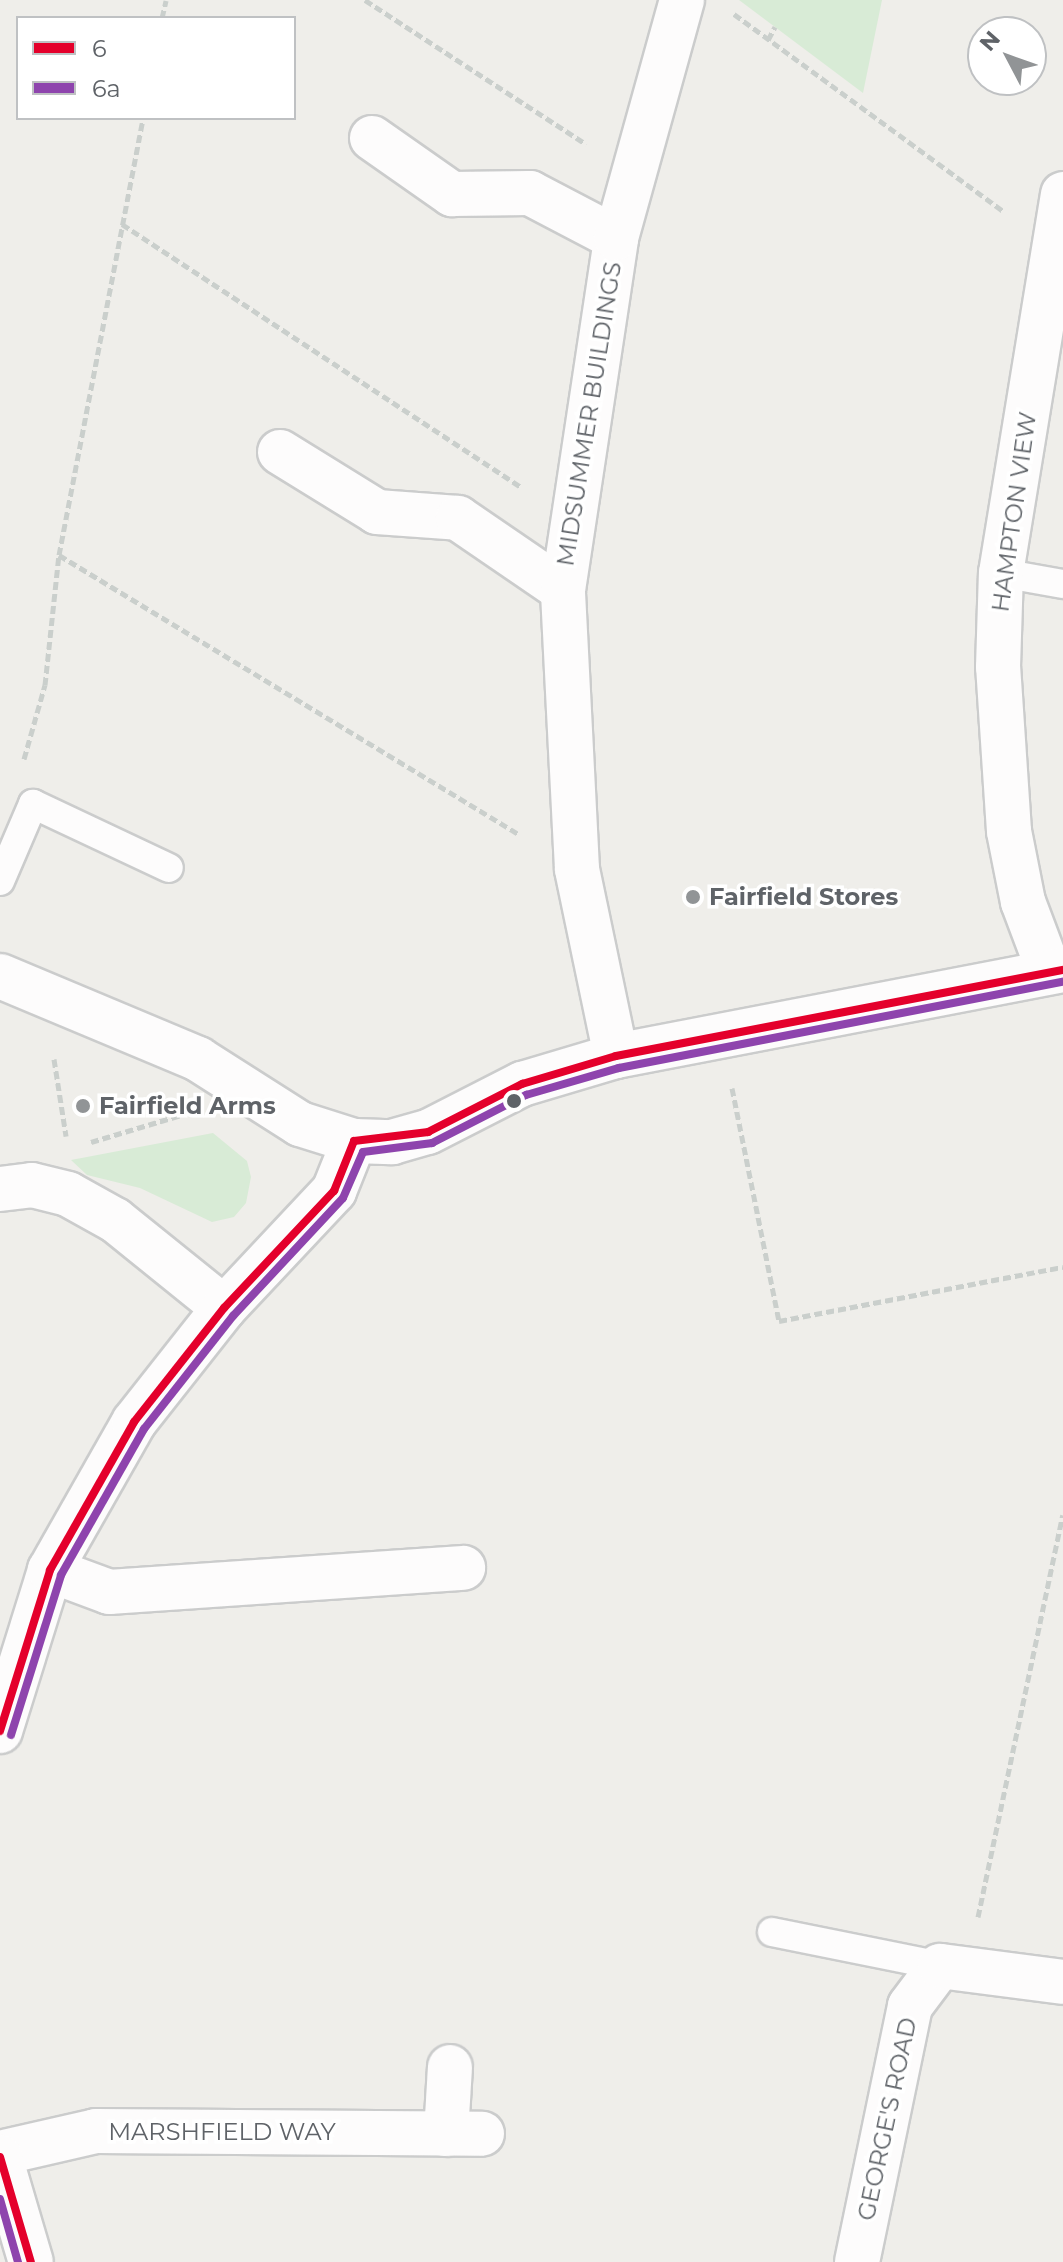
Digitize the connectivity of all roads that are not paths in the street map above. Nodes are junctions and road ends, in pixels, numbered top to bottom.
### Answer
1 (682, 0) edge
2 (372, 138) dead end
3 (1063, 194) edge
4 (616, 238) junction
5 (280, 452) dead end
6 (1001, 573) junction
7 (1063, 584) edge
8 (563, 590) junction
9 (169, 868) dead end
10 (0, 881) edge
11 (1056, 970) edge
12 (0, 976) edge
13 (616, 1056) junction
14 (354, 1141) junction
15 (0, 1189) edge
16 (224, 1308) junction
17 (463, 1568) dead end
18 (50, 1570) junction
19 (0, 1731) edge
20 (772, 1932) dead end
21 (954, 1968) junction
22 (1063, 1982) edge
23 (450, 2067) dead end
24 (0, 2155) edge
25 (31, 2262) edge
26 (857, 2262) edge

1 - 4 street, MIDSUMMER BUILDINGS
2 - 4 street, MIDSUMMER BUILDINGS
3 - 6 street, HAMPTON VIEW
4 - 8 street, MIDSUMMER BUILDINGS
5 - 8 street, MIDSUMMER BUILDINGS
6 - 7 lane
6 - 11 street, HAMPTON VIEW
8 - 13 street, MIDSUMMER BUILDINGS
9 - 10 lane
11 - 13 street
12 - 14 street
13 - 14 street
14 - 16 street
15 - 16 street
16 - 18 street
17 - 18 street
18 - 19 street
20 - 21 lane
21 - 22 street
21 - 26 street, GEORGE'S ROAD
23 - 24 street, MARSHFIELD WAY
24 - 25 street, MARSHFIELD WAY

